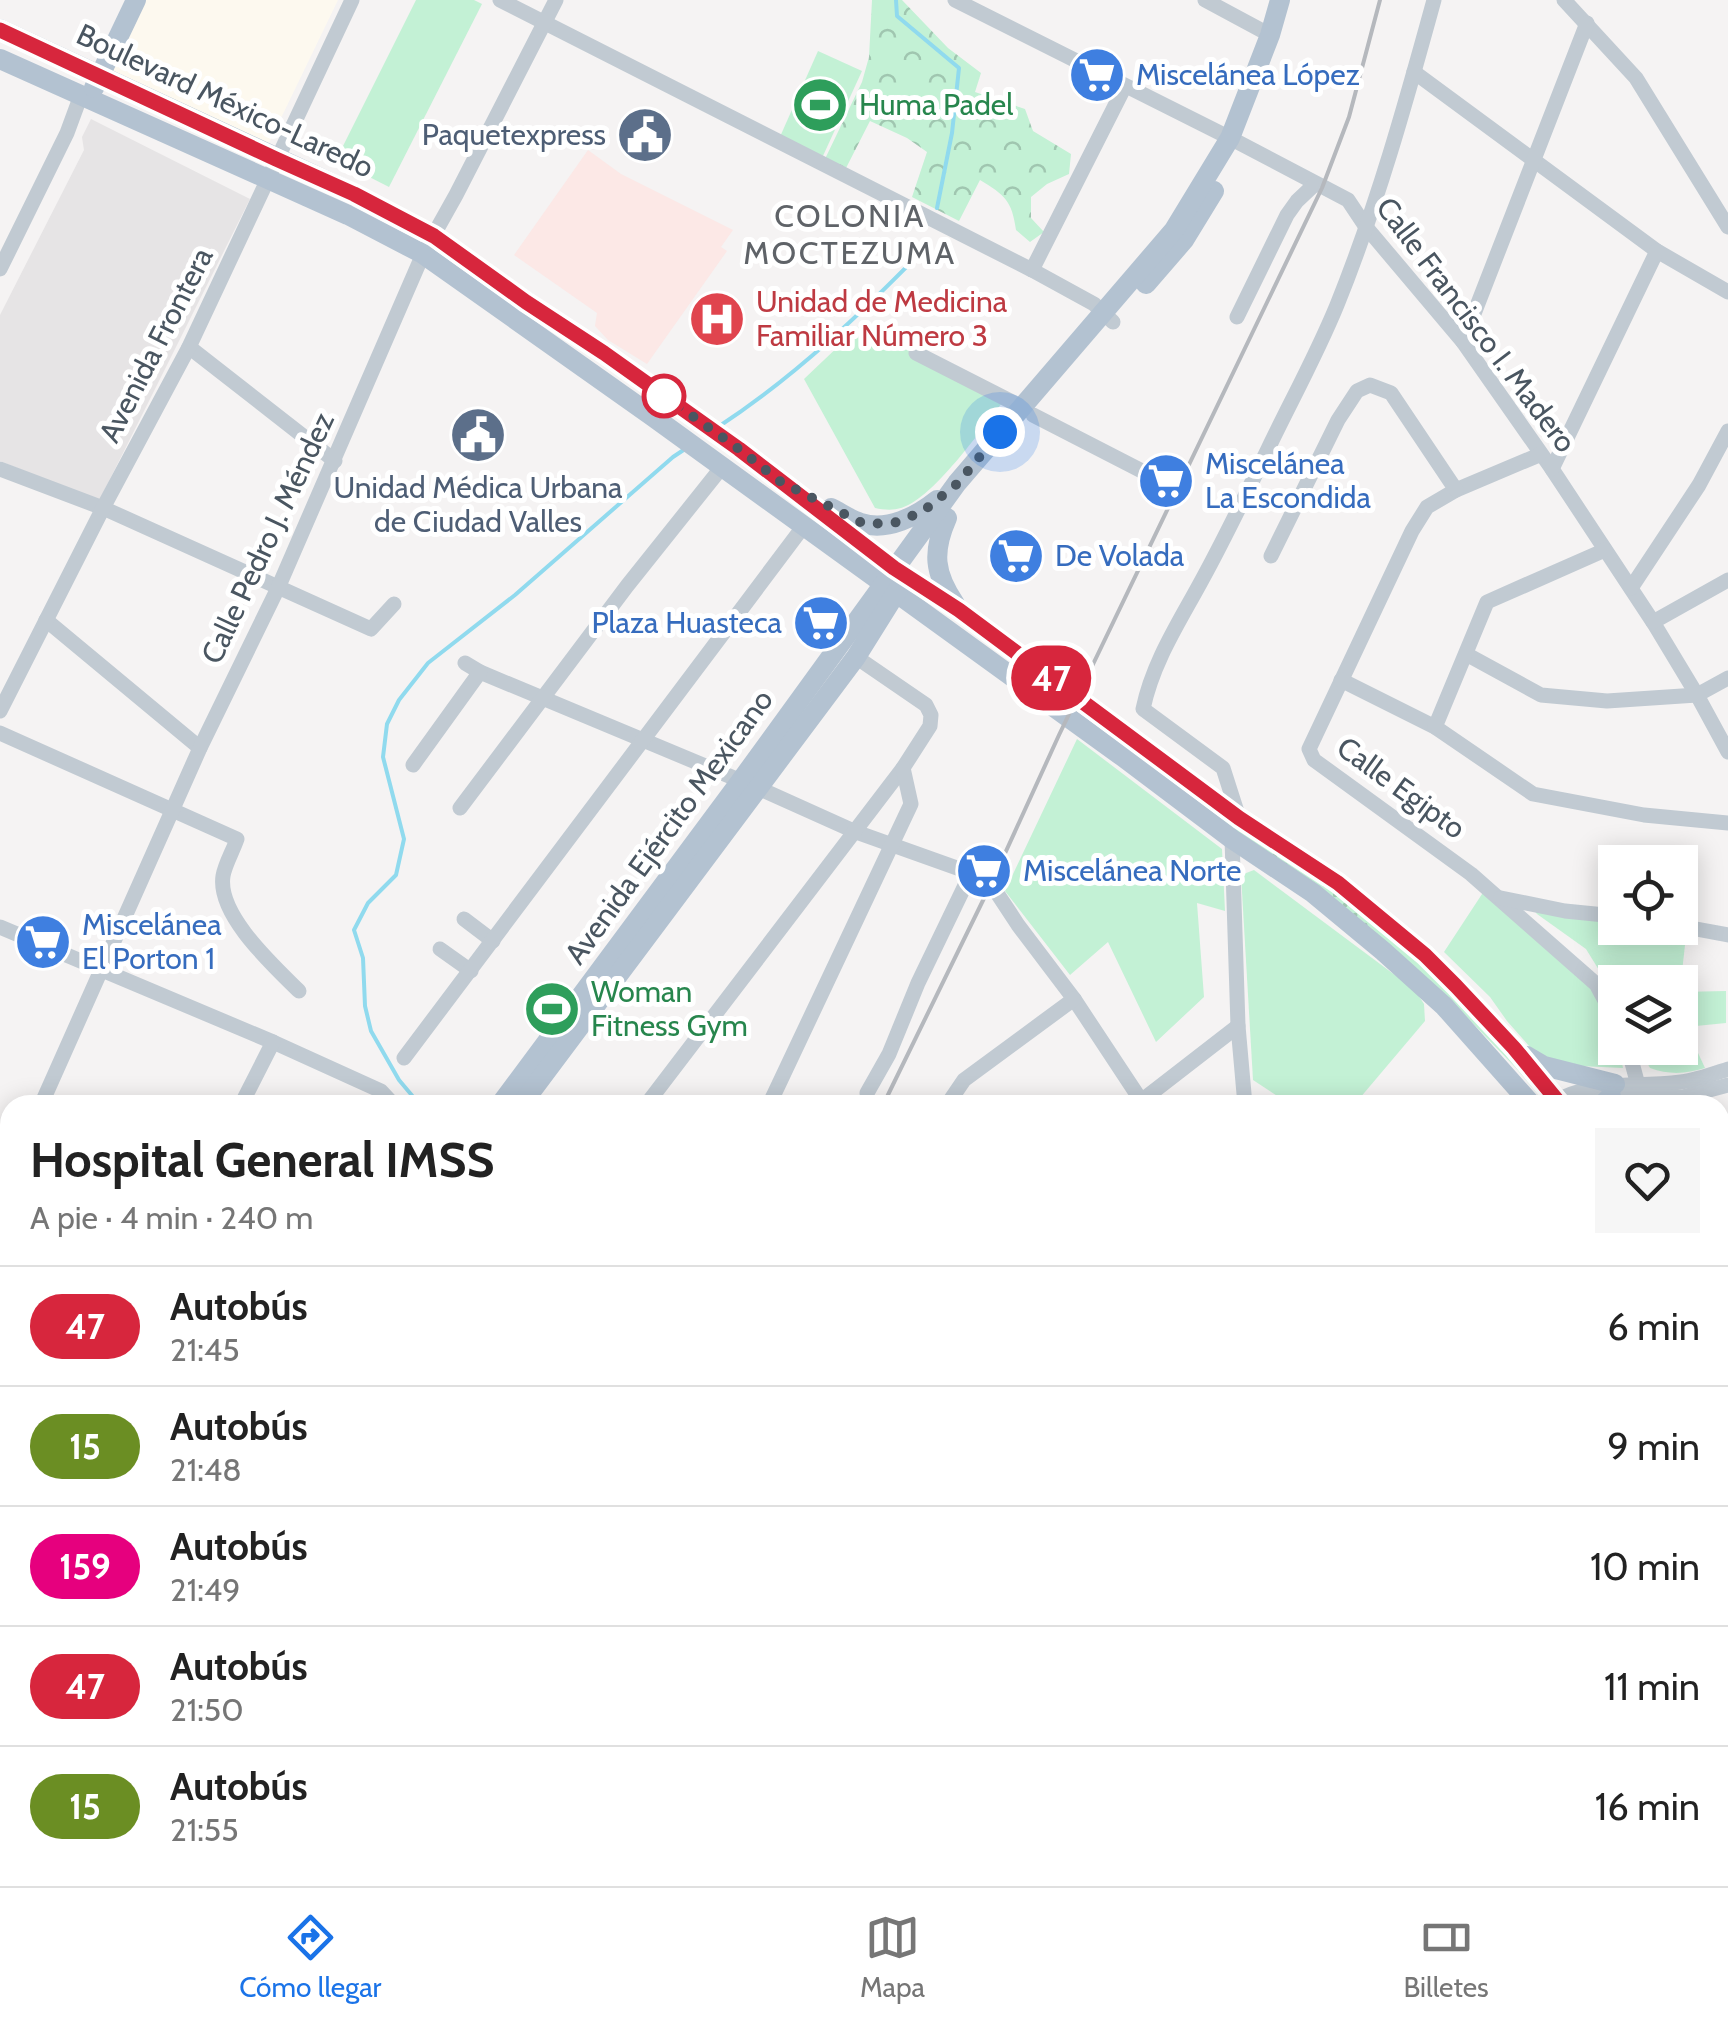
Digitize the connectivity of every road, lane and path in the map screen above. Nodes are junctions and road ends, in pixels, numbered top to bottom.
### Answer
1 (125, 0) edge
2 (136, 0) edge
3 (352, 0) edge
4 (500, 0) edge
5 (556, 0) edge
6 (955, 0) edge
7 (1204, 0) edge
8 (1280, 0) edge
9 (1292, 0) edge
10 (1434, 0) edge
11 (1564, 0) edge
12 (544, 22) junction
13 (1586, 23) junction
14 (0, 30) edge
15 (1270, 35) junction
16 (0, 58) edge
17 (1414, 72) junction
18 (95, 73) junction
19 (1125, 86) junction
20 (86, 97) junction
21 (1236, 142) junction
22 (1532, 160) junction
23 (272, 169) junction
24 (1316, 184) junction
25 (1366, 227) junction
26 (1728, 227) edge
27 (428, 245) junction
28 (1657, 251) junction
29 (0, 269) edge
30 (1032, 270) junction
31 (1728, 292) edge
32 (1109, 317) junction
33 (1237, 317) dead end
34 (1463, 342) junction
35 (189, 347) junction
36 (916, 352) dead end
37 (1028, 411) junction
38 (1728, 431) edge
39 (1540, 455) junction
40 (334, 461) junction
41 (718, 464) junction
42 (0, 469) edge
43 (1552, 469) junction
44 (781, 482) junction
45 (958, 483) junction
46 (1175, 488) dead end
47 (1456, 490) junction
48 (103, 508) junction
49 (947, 518) junction
50 (803, 527) junction
51 (1605, 550) junction
52 (1270, 556) dead end
53 (895, 580) junction
54 (1728, 580) edge
55 (278, 588) junction
56 (1630, 588) junction
57 (394, 604) dead end
58 (959, 610) junction
59 (46, 620) junction
60 (1652, 622) junction
61 (1466, 654) junction
62 (856, 657) junction
63 (464, 663) dead end
64 (480, 672) junction
65 (1728, 678) edge
66 (1341, 680) junction
67 (1697, 695) junction
68 (544, 699) junction
69 (0, 712) edge
70 (1435, 728) junction
71 (0, 733) edge
72 (641, 740) junction
73 (200, 748) junction
74 (1728, 752) edge
75 (412, 765) dead end
76 (903, 768) junction
77 (749, 785) junction
78 (460, 808) dead end
79 (172, 810) junction
80 (1239, 818) junction
81 (1728, 822) edge
82 (856, 832) junction
83 (1232, 839) junction
84 (892, 845) junction
85 (970, 872) junction
86 (1497, 897) junction
87 (1598, 914) edge
88 (464, 919) dead end
89 (0, 927) edge
90 (1698, 929) edge
91 (636, 935) junction
92 (1728, 935) edge
93 (493, 940) junction
94 (440, 949) dead end
95 (101, 969) junction
96 (470, 970) junction
97 (1598, 988) edge
98 (299, 991) dead end
99 (1074, 998) junction
100 (1238, 1026) junction
101 (273, 1042) junction
102 (1514, 1048) junction
103 (404, 1058) dead end
104 (1633, 1065) edge
105 (1728, 1069) edge
106 (1638, 1085) junction
107 (1728, 1085) edge
108 (867, 1092) dead end
109 (45, 1095) edge
110 (247, 1095) edge
111 (386, 1095) edge
112 (508, 1095) edge
113 (528, 1095) edge
114 (653, 1095) edge
115 (774, 1095) edge
116 (954, 1095) edge
117 (1134, 1095) edge
118 (1151, 1095) edge
119 (1244, 1095) edge
120 (1523, 1095) edge
121 (1549, 1095) edge
122 (1569, 1095) edge
123 (1609, 1095) edge
124 (1691, 1095) edge

1 - 18 main road
2 - 18 main road
3 - 23 street, Avenida Frontera
4 - 12 street
5 - 12 street, Calle Pedro J. Méndez
6 - 19 street, Calle Francisco I. Madero
7 - 15 street
8 - 15 main road
9 - 21 main road
10 - 17 street
11 - 13 street
12 - 27 street, Calle Pedro J. Méndez
12 - 30 street
13 - 22 street
13 - 26 street
14 - 18 main road, Boulevard México-Laredo
15 - 21 main road
16 - 20 main road, Boulevard México-Laredo
17 - 22 street
17 - 25 street
18 - 20 main road
18 - 23 main road, Boulevard México-Laredo
19 - 21 street, Calle Francisco I. Madero
19 - 30 street
20 - 23 main road, Boulevard México-Laredo
20 - 29 street
21 - 24 street, Calle Francisco I. Madero
21 - 32 main road
22 - 28 street
22 - 34 street
23 - 27 main road, Boulevard México-Laredo
23 - 35 street, Avenida Frontera
24 - 25 street, Calle Francisco I. Madero
24 - 33 street
25 - 34 street, Calle Francisco I. Madero
25 - 80 street
27 - 40 street, Calle Pedro J. Méndez
27 - 41 main road, Boulevard México-Laredo
27 - 44 main road, Boulevard México-Laredo
28 - 31 street
28 - 43 street
30 - 32 street
32 - 37 main road
34 - 39 street, Calle Francisco I. Madero
35 - 40 street
35 - 48 street, Avenida Frontera
36 - 37 street
37 - 45 main road
37 - 46 street
37 - 49 main road
38 - 56 street
39 - 43 street, Calle Francisco I. Madero
39 - 47 street, Calle Egipto
40 - 55 street, Calle Pedro J. Méndez
41 - 50 main road, Boulevard México-Laredo
41 - 68 street
42 - 48 street
43 - 51 street, Calle Francisco I. Madero
44 - 45 main road
44 - 53 main road, Boulevard México-Laredo
45 - 53 main road
47 - 52 street
47 - 66 street, Calle Egipto
48 - 55 street
48 - 59 street, Avenida Frontera
49 - 53 main road
49 - 58 main road
50 - 53 main road, Boulevard México-Laredo
50 - 72 street
51 - 56 street, Calle Francisco I. Madero
51 - 61 street
53 - 58 main road, Boulevard México-Laredo
53 - 62 main road, Avenida Ejército Mexicano
53 - 77 main road, Avenida Ejército Mexicano
53 - 83 main road, Boulevard México-Laredo
54 - 60 street
55 - 57 street
55 - 73 street, Calle Pedro J. Méndez
56 - 60 street, Calle Francisco I. Madero
58 - 80 main road, Boulevard México-Laredo
59 - 69 street, Avenida Frontera
59 - 73 street
60 - 67 street, Calle Francisco I. Madero
61 - 67 street
61 - 70 street
62 - 76 street
62 - 77 main road, Avenida Ejército Mexicano
63 - 64 street
64 - 68 street
64 - 75 street
65 - 67 street
66 - 70 street
66 - 86 street, Calle Egipto
67 - 74 street, Calle Francisco I. Madero
68 - 72 street
68 - 78 street
70 - 81 street
71 - 79 street
72 - 77 street
72 - 93 street
73 - 79 street, Calle Pedro J. Méndez
76 - 82 street
76 - 84 street
77 - 82 street
77 - 91 main road, Avenida Ejército Mexicano
79 - 95 street, Calle Pedro J. Méndez
79 - 98 street
80 - 102 main road, Boulevard México-Laredo
82 - 84 street
82 - 114 street
83 - 100 street
83 - 120 main road, Boulevard México-Laredo
84 - 85 street
84 - 115 street
85 - 99 street
85 - 108 street
86 - 87 street
86 - 97 street, Calle Egipto
88 - 93 street
89 - 95 street
90 - 92 street
91 - 112 main road, Avenida Ejército Mexicano
91 - 113 main road, Avenida Ejército Mexicano
93 - 96 street
94 - 96 street
95 - 101 street
95 - 109 street, Calle Pedro J. Méndez
96 - 103 street
99 - 116 street
99 - 117 street
100 - 118 street
100 - 119 street
101 - 110 street
101 - 111 street
102 - 121 main road, Boulevard México-Laredo
102 - 123 main road
104 - 106 street
105 - 106 street
106 - 123 street
107 - 124 street
122 - 123 street

